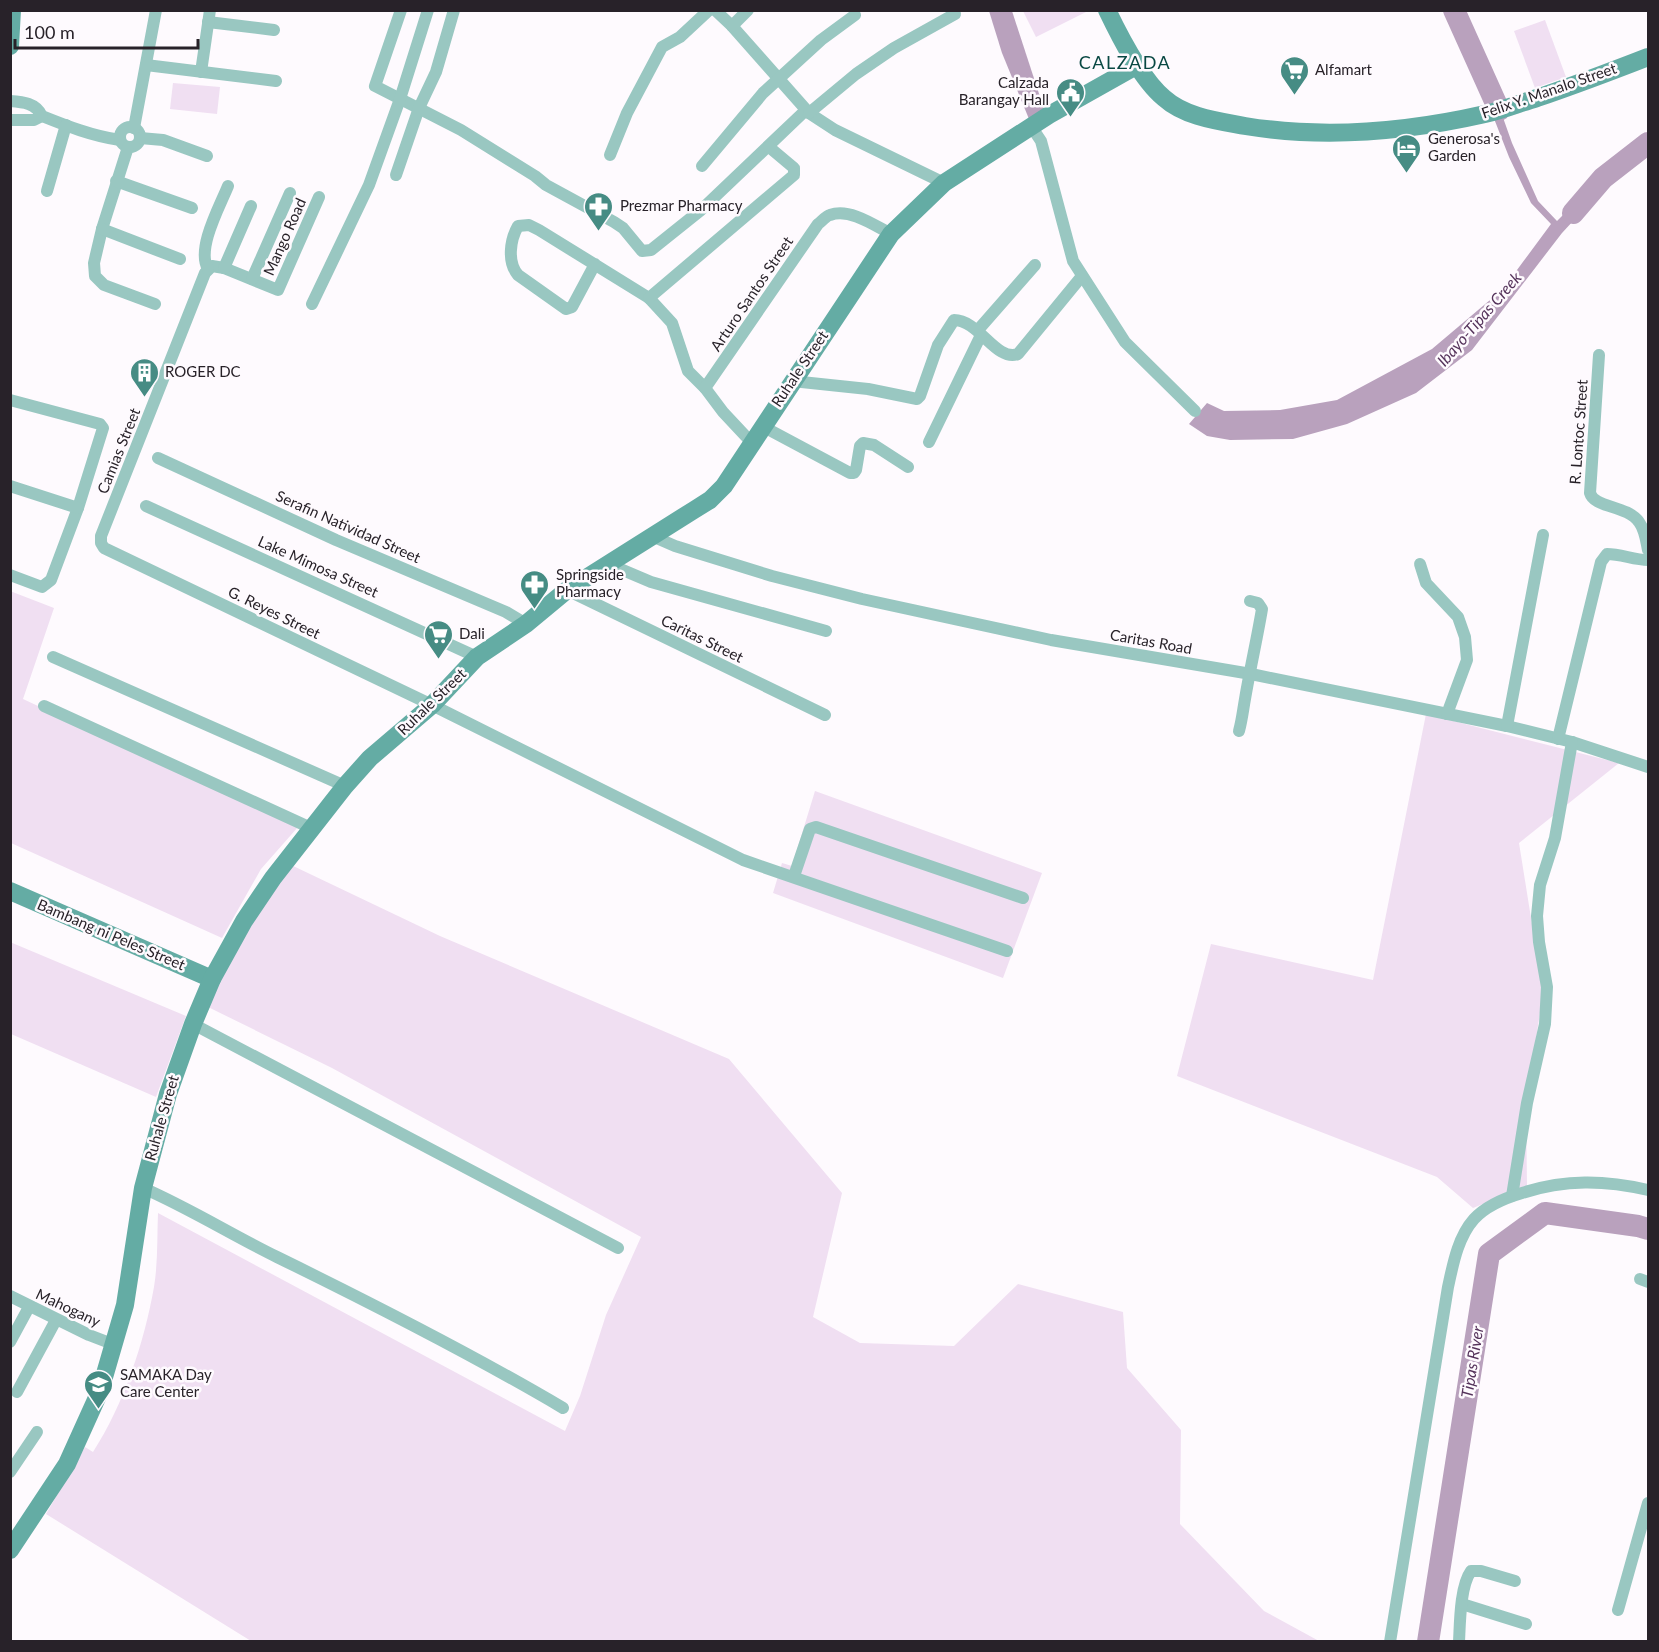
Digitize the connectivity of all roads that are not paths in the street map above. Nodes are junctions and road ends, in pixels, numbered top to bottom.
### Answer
1 (12, 10) edge
2 (156, 10) edge
3 (401, 10) edge
4 (428, 10) edge
5 (454, 10) edge
6 (710, 10) edge
7 (715, 10) edge
8 (748, 10) edge
9 (1107, 10) edge
10 (955, 14) dead end
11 (855, 15) dead end
12 (209, 16) edge
13 (732, 26) junction
14 (274, 30) dead end
15 (10, 46) edge
16 (1648, 57) edge
17 (146, 65) junction
18 (1138, 65) junction
19 (201, 72) junction
20 (778, 79) junction
21 (276, 81) dead end
22 (400, 99) junction
23 (17, 102) edge
24 (419, 108) junction
25 (807, 112) junction
26 (42, 116) junction
27 (16, 120) edge
28 (66, 125) junction
29 (1032, 126) junction
30 (137, 133) junction
31 (124, 144) junction
32 (769, 147) junction
33 (610, 155) dead end
34 (207, 156) dead end
35 (702, 166) dead end
36 (396, 175) dead end
37 (116, 181) junction
38 (944, 183) junction
39 (228, 186) dead end
40 (47, 191) dead end
41 (290, 193) dead end
42 (319, 197) dead end
43 (251, 206) dead end
44 (192, 208) dead end
45 (102, 229) junction
46 (891, 234) junction
47 (180, 259) dead end
48 (595, 264) junction
49 (1035, 265) dead end
50 (224, 268) junction
51 (208, 269) junction
52 (1082, 276) junction
53 (252, 279) junction
54 (649, 298) junction
55 (154, 304) dead end
56 (312, 304) dead end
57 (980, 333) junction
58 (1599, 355) dead end
59 (792, 381) junction
60 (705, 388) junction
61 (10, 400) edge
62 (1195, 411) dead end
63 (762, 426) junction
64 (929, 442) dead end
65 (752, 443) junction
66 (158, 458) dead end
67 (908, 467) dead end
68 (10, 486) edge
69 (146, 506) dead end
70 (78, 508) junction
71 (1543, 535) dead end
72 (652, 536) junction
73 (104, 548) joint
74 (1648, 550) edge
75 (1648, 560) edge
76 (611, 561) junction
77 (1420, 564) dead end
78 (10, 575) edge
79 (567, 590) junction
80 (1250, 601) dead end
81 (526, 624) junction
82 (826, 631) dead end
83 (53, 657) dead end
84 (477, 657) junction
85 (1251, 674) junction
86 (432, 705) junction
87 (44, 706) dead end
88 (1447, 714) junction
89 (825, 715) dead end
90 (1507, 726) junction
91 (1239, 731) dead end
92 (1558, 739) junction
93 (1572, 742) junction
94 (1648, 767) edge
95 (345, 786) junction
96 (311, 828) junction
97 (794, 876) junction
98 (10, 891) edge
99 (1023, 898) dead end
100 (1007, 951) dead end
101 (212, 978) junction
102 (193, 1024) junction
103 (143, 1188) junction
104 (1648, 1190) edge
105 (1512, 1196) junction
106 (618, 1248) dead end
107 (10, 1296) edge
108 (29, 1307) junction
109 (56, 1320) junction
110 (10, 1342) edge
111 (115, 1345) junction
112 (17, 1392) dead end
113 (563, 1408) dead end
114 (37, 1432) dead end
115 (10, 1472) edge
116 (1648, 1503) edge
117 (10, 1550) edge
118 (1515, 1581) dead end
119 (1462, 1604) junction
120 (1618, 1610) dead end
121 (1526, 1624) dead end
122 (1390, 1641) edge
123 (1460, 1641) edge

1 - 15 street
2 - 17 street
3 - 22 street
4 - 22 street
5 - 24 street
6 - 33 street
7 - 13 street
8 - 13 street
9 - 18 street, Felix Y. Manalo Street
10 - 25 street
11 - 20 street
12 - 14 street
12 - 19 street
13 - 20 street
16 - 18 street, Felix Y. Manalo Street
17 - 19 street
17 - 30 street
18 - 29 street, Ruhale Street
19 - 21 street
20 - 25 street
20 - 35 street
22 - 24 street
22 - 56 street
23 - 26 street
23 - 27 street
24 - 32 street
24 - 36 street
25 - 32 street
25 - 38 street
26 - 27 street
26 - 28 street
28 - 31 street
28 - 40 street
29 - 38 street, Ruhale Street
29 - 52 street
30 - 31 street
30 - 31 street
30 - 34 street
31 - 37 street
32 - 54 street
37 - 44 street
37 - 45 street
38 - 46 street, Ruhale Street
39 - 51 street
41 - 53 street
42 - 53 street, Mango Road
43 - 50 street
45 - 47 street
45 - 55 street
46 - 59 street, Ruhale Street
46 - 60 street, Arturo Santos Street
48 - 48 street
48 - 54 street
49 - 57 street
50 - 51 street
50 - 53 street
51 - 73 street, Camias Street
52 - 57 street
52 - 62 street
54 - 60 street
57 - 59 street
57 - 64 street
58 - 74 street, R. Lontoc Street
59 - 63 street, Ruhale Street
60 - 65 street
61 - 70 street
63 - 65 street, Ruhale Street
63 - 67 street
65 - 72 street, Ruhale Street
66 - 81 street, Serafin Natividad Street
68 - 70 street
69 - 84 street, Lake Mimosa Street
70 - 78 street
71 - 90 street
72 - 76 street, Ruhale Street
72 - 85 street, Caritas Road
73 - 86 street, G. Reyes Street
75 - 92 street
76 - 79 street, Ruhale Street
76 - 82 street
77 - 88 street
79 - 81 street, Ruhale Street
79 - 89 street, Caritas Street
80 - 85 street
81 - 84 street, Ruhale Street
83 - 95 street
84 - 86 street, Ruhale Street
85 - 88 street, Caritas Road
85 - 91 street
86 - 95 street, Ruhale Street
86 - 97 street, G. Reyes Street
87 - 96 street
88 - 90 street, Caritas Road
90 - 92 street, Caritas Road
92 - 93 street, Caritas Road
93 - 94 street, Caritas Road
93 - 105 street
95 - 96 street, Ruhale Street
96 - 101 street, Ruhale Street
97 - 99 street
97 - 100 street, G. Reyes Street
98 - 101 street, Bambang ni Peles Street
101 - 102 street, Ruhale Street
102 - 103 street, Ruhale Street
102 - 106 street
103 - 111 street, Ruhale Street
103 - 113 street
104 - 105 street
105 - 122 street
107 - 108 street, Mahogany
108 - 109 street, Mahogany
108 - 110 street
109 - 111 street, Mahogany
109 - 112 street
111 - 117 street, Ruhale Street
114 - 115 street
116 - 120 street
118 - 119 street
119 - 121 street
119 - 123 street

